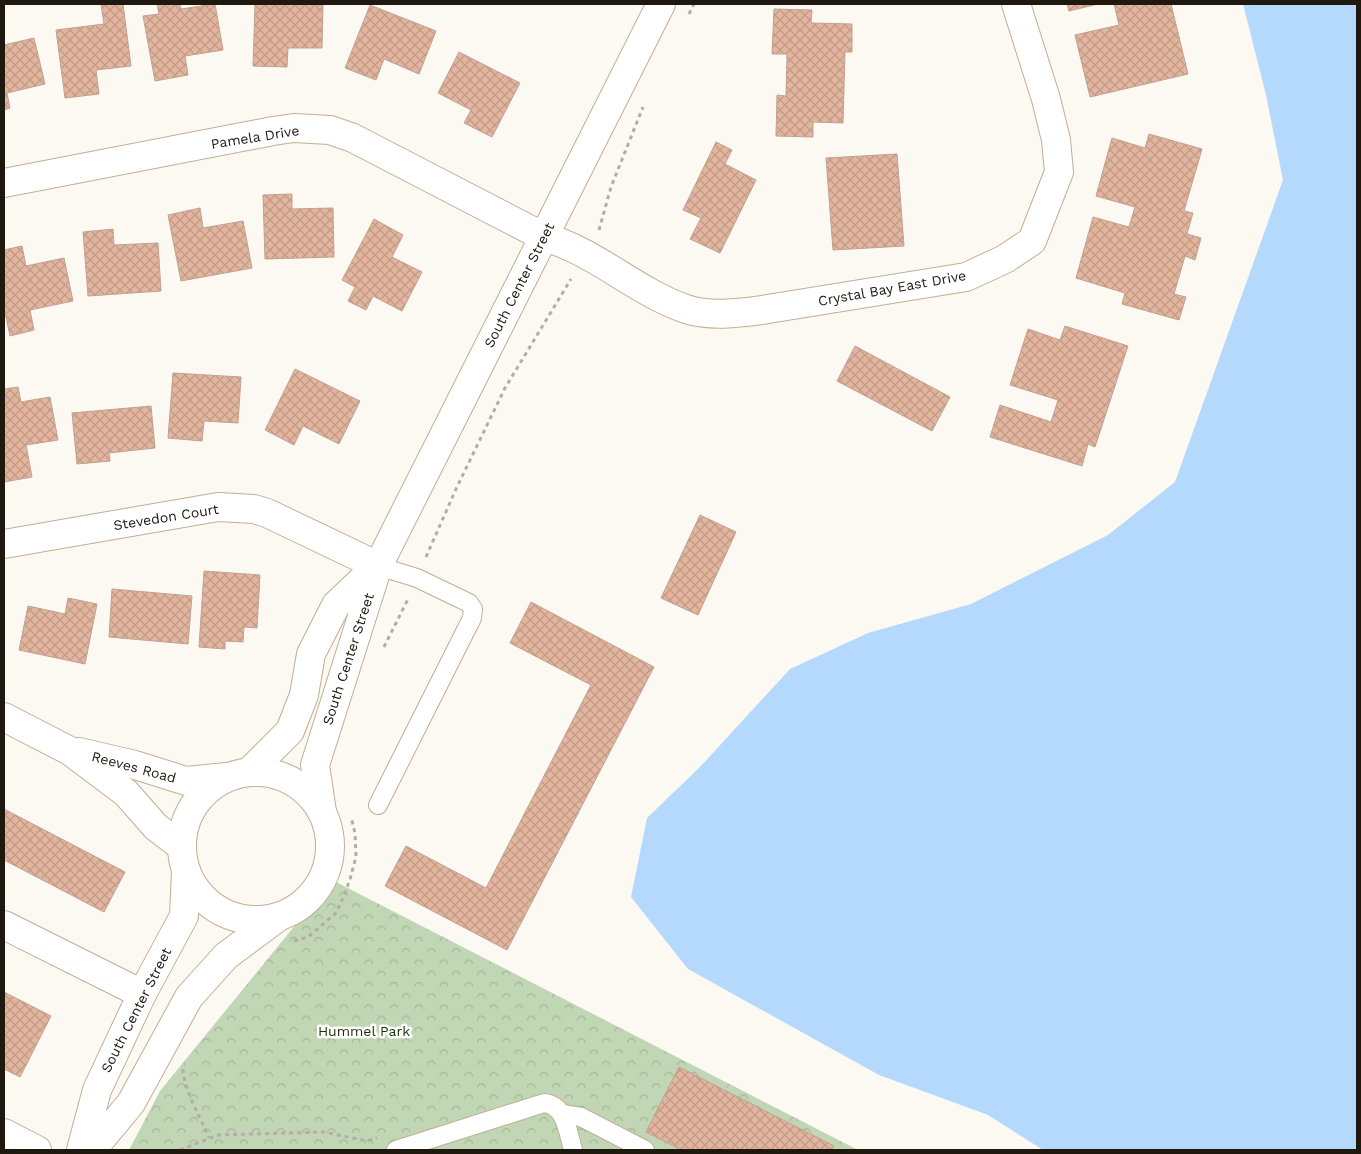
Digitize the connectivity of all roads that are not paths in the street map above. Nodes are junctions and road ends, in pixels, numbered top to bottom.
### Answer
1 (661, 4) edge
2 (1016, 4) edge
3 (4, 183) edge
4 (544, 237) junction
5 (4, 544) edge
6 (378, 566) junction
7 (4, 717) edge
8 (70, 750) junction
9 (238, 775) junction
10 (378, 805) dead end
11 (322, 812) junction
12 (183, 859) junction
13 (276, 918) junction
14 (4, 925) edge
15 (142, 994) junction
16 (562, 1114) junction
17 (4, 1133) edge
18 (37, 1150) edge
19 (82, 1150) edge
20 (92, 1150) edge
21 (396, 1150) edge
22 (573, 1150) edge
23 (645, 1150) edge

1 - 4 street, South Center Street
2 - 4 street, Crystal Bay East Drive
3 - 4 street, Pamela Drive
4 - 6 street, South Center Street
5 - 6 street, Stevedon Court
6 - 9 street, South Center Street
6 - 10 lane
6 - 11 street, South Center Street
7 - 8 street, Reeves Road
8 - 9 street, Reeves Road
8 - 12 street, Reeves Road
9 - 11 street
9 - 12 street
11 - 13 street
12 - 13 street
12 - 15 street, South Center Street
13 - 20 street
14 - 15 street
15 - 19 street, South Center Street
16 - 21 lane
16 - 22 lane
16 - 23 lane
17 - 18 street

